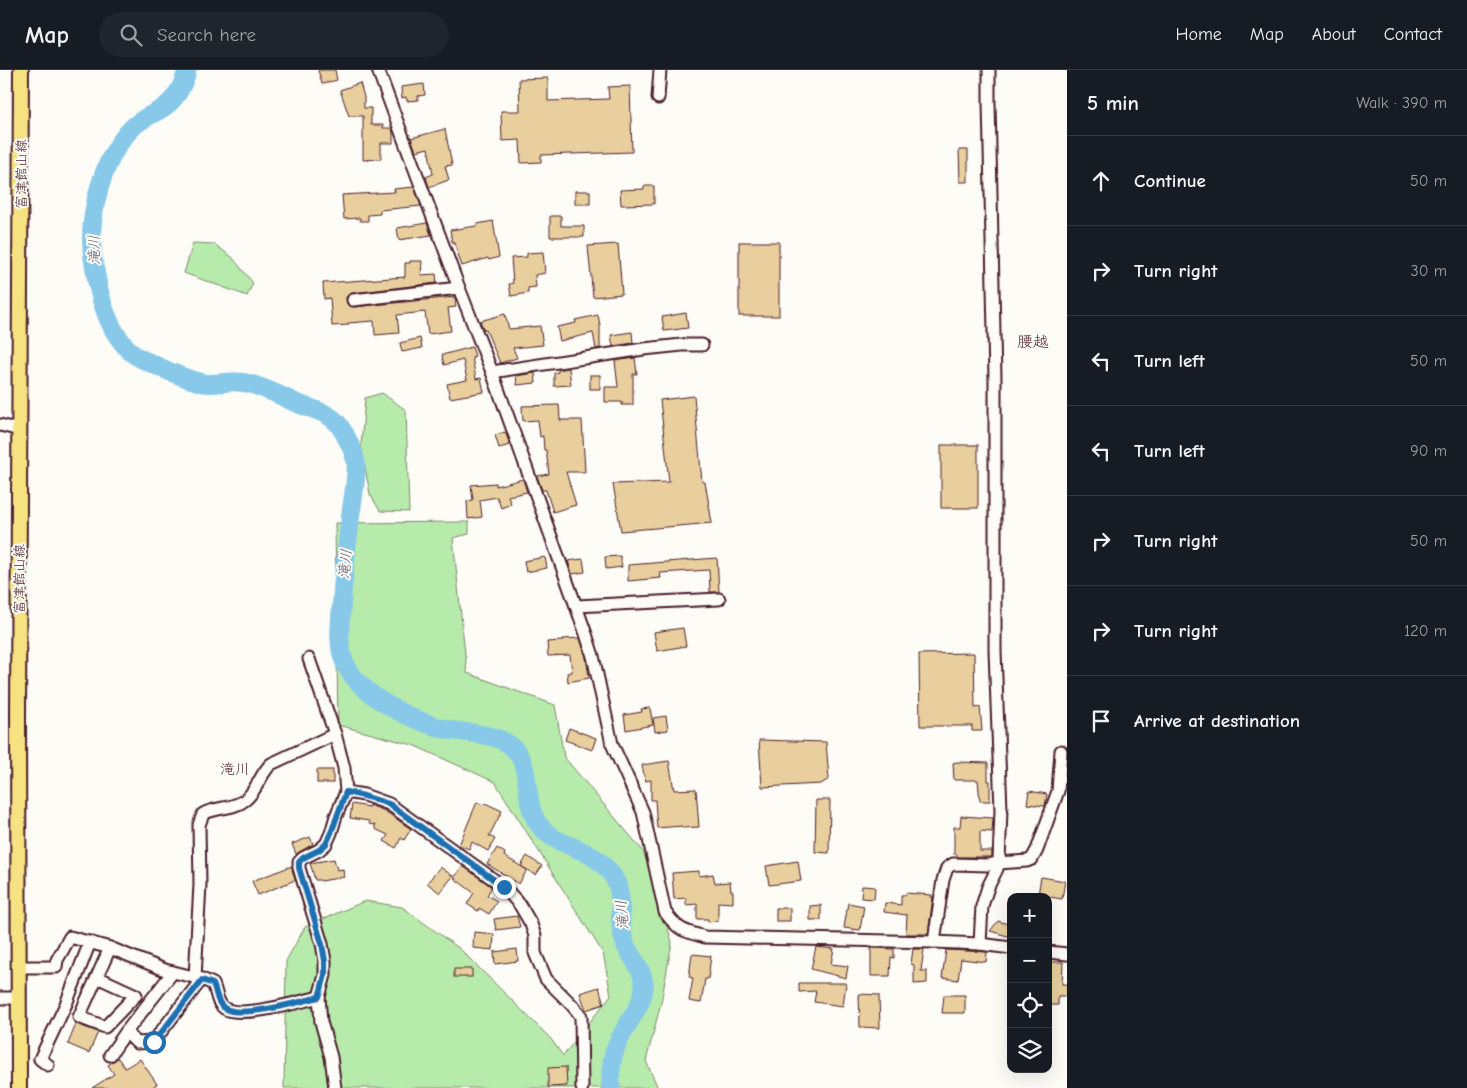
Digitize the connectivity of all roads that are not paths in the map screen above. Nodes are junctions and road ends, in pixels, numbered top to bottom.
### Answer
1 (21, 70) edge
2 (378, 70) edge
3 (660, 70) edge
4 (989, 70) edge
5 (658, 98) dead end
6 (459, 288) junction
7 (353, 300) dead end
8 (702, 345) dead end
9 (492, 372) junction
10 (0, 425) edge
11 (20, 430) junction
12 (720, 599) dead end
13 (576, 606) junction
14 (309, 659) dead end
15 (335, 734) junction
16 (1061, 751) dead end
17 (346, 792) junction
18 (1062, 796) edge
19 (998, 863) junction
20 (90, 942) junction
21 (934, 942) junction
22 (980, 944) junction
23 (1007, 947) edge
24 (110, 948) junction
25 (1052, 952) edge
26 (1067, 954) edge
27 (18, 967) junction
28 (173, 972) junction
29 (96, 977) junction
30 (199, 979) junction
31 (319, 997) junction
32 (0, 998) edge
33 (19, 998) junction
34 (126, 1032) junction
35 (110, 1055) dead end
36 (48, 1066) dead end
37 (19, 1088) edge
38 (335, 1088) edge
39 (582, 1088) edge

1 - 11 main road, 富津館山線
2 - 6 street
3 - 5 street
4 - 19 street
6 - 7 street
6 - 9 street
8 - 9 street
9 - 13 street
10 - 11 street
11 - 27 main road, 富津館山線
12 - 13 street
13 - 21 street
14 - 15 street
15 - 17 street
15 - 30 street
16 - 18 street
17 - 31 street
17 - 39 street
18 - 19 street
19 - 21 street
19 - 22 street
20 - 24 street
20 - 27 street
20 - 36 street
21 - 22 street
22 - 23 street
24 - 28 street
24 - 29 street
25 - 26 street
27 - 33 main road, 富津館山線
28 - 30 street
28 - 34 street
29 - 29 street
30 - 31 street
30 - 34 street
31 - 38 street
32 - 33 street
33 - 37 main road, 富津館山線
34 - 35 street

